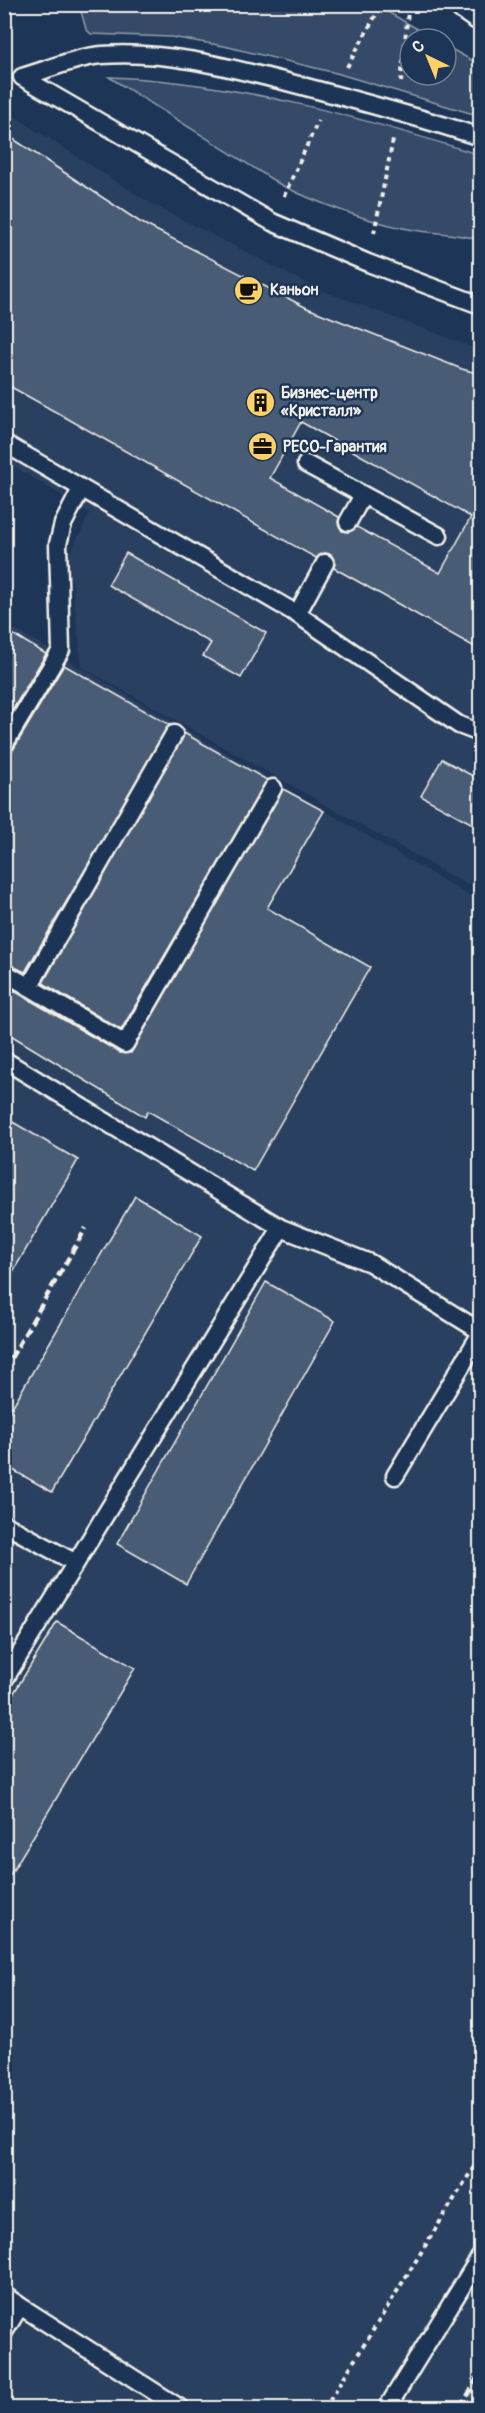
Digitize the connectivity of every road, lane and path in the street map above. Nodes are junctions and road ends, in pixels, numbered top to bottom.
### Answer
1 (467, 4) edge
2 (480, 13) edge
3 (480, 137) edge
4 (480, 305) edge
5 (4, 443) edge
6 (306, 464) dead end
7 (81, 489) junction
8 (363, 495) junction
9 (348, 522) dead end
10 (439, 536) dead end
11 (325, 563) dead end
12 (297, 614) junction
13 (480, 733) edge
14 (174, 734) dead end
15 (4, 745) edge
16 (273, 788) dead end
17 (4, 972) edge
18 (29, 987) junction
19 (4, 1060) edge
20 (281, 1228) junction
21 (480, 1333) edge
22 (395, 1476) dead end
23 (4, 1524) edge
24 (76, 1563) junction
25 (4, 1680) edge
26 (480, 2157) edge
27 (480, 2257) edge
28 (4, 2295) edge
29 (20, 2306) junction
30 (4, 2332) edge
31 (180, 2409) edge
32 (325, 2409) edge
33 (387, 2409) edge

1 - 2 main road
3 - 4 lane
5 - 7 lane
6 - 8 lane
7 - 12 lane
7 - 15 lane
8 - 9 lane
8 - 10 lane
11 - 12 lane
12 - 13 lane
14 - 18 lane
16 - 18 lane
17 - 18 lane
19 - 20 lane
20 - 21 lane
20 - 24 lane
21 - 22 lane
23 - 24 lane
24 - 25 lane
26 - 32 path
27 - 33 lane
28 - 29 lane
29 - 30 lane
29 - 31 lane

